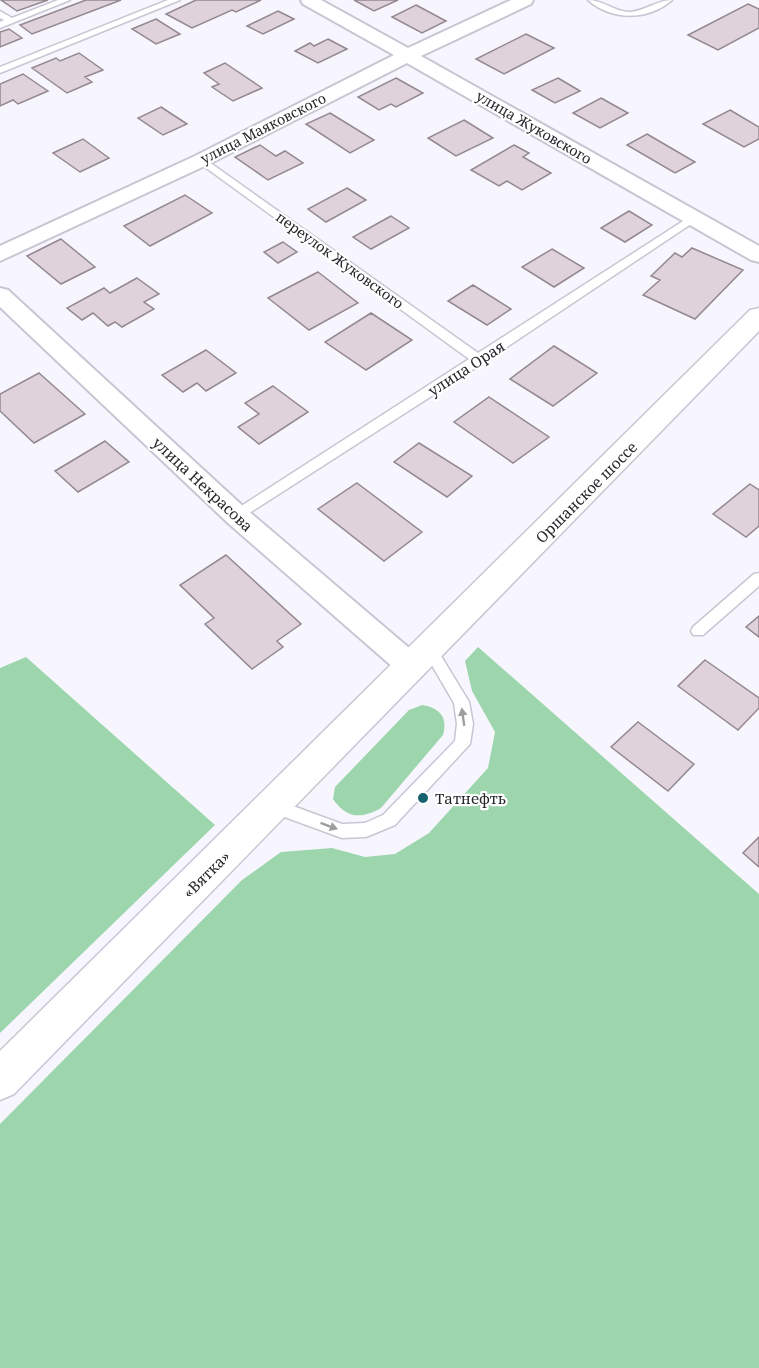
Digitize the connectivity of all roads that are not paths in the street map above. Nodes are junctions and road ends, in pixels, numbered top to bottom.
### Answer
1 (66, 0) edge
2 (176, 0) edge
3 (309, 0) edge
4 (525, 0) edge
5 (592, 0) edge
6 (668, 0) edge
7 (0, 14) edge
8 (11, 21) junction
9 (0, 25) edge
10 (408, 55) junction
11 (0, 70) edge
12 (202, 160) junction
13 (695, 218) junction
14 (0, 254) edge
15 (759, 255) edge
16 (0, 295) edge
17 (759, 316) edge
18 (479, 360) junction
19 (237, 516) junction
20 (759, 578) edge
21 (698, 631) dead end
22 (421, 659) junction
23 (274, 806) junction
24 (0, 1080) edge

1 - 8 lane
2 - 11 lane
3 - 10 street, улица Жуковского
4 - 10 street, улица Маяковского
5 - 6 lane
7 - 8 lane
8 - 9 lane
10 - 12 street, улица Маяковского
10 - 13 street, улица Жуковского
12 - 14 street, улица Маяковского
12 - 18 lane, переулок Жуковского
13 - 15 street, улица Жуковского
13 - 18 lane, улица Орая
16 - 19 street, улица Некрасова
17 - 22 main road, Оршанское шоссе
18 - 19 lane, улица Орая
19 - 22 street, улица Некрасова
20 - 21 lane
22 - 23 main road, «Вятка»
23 -> 22 lane
23 - 24 main road, «Вятка»

